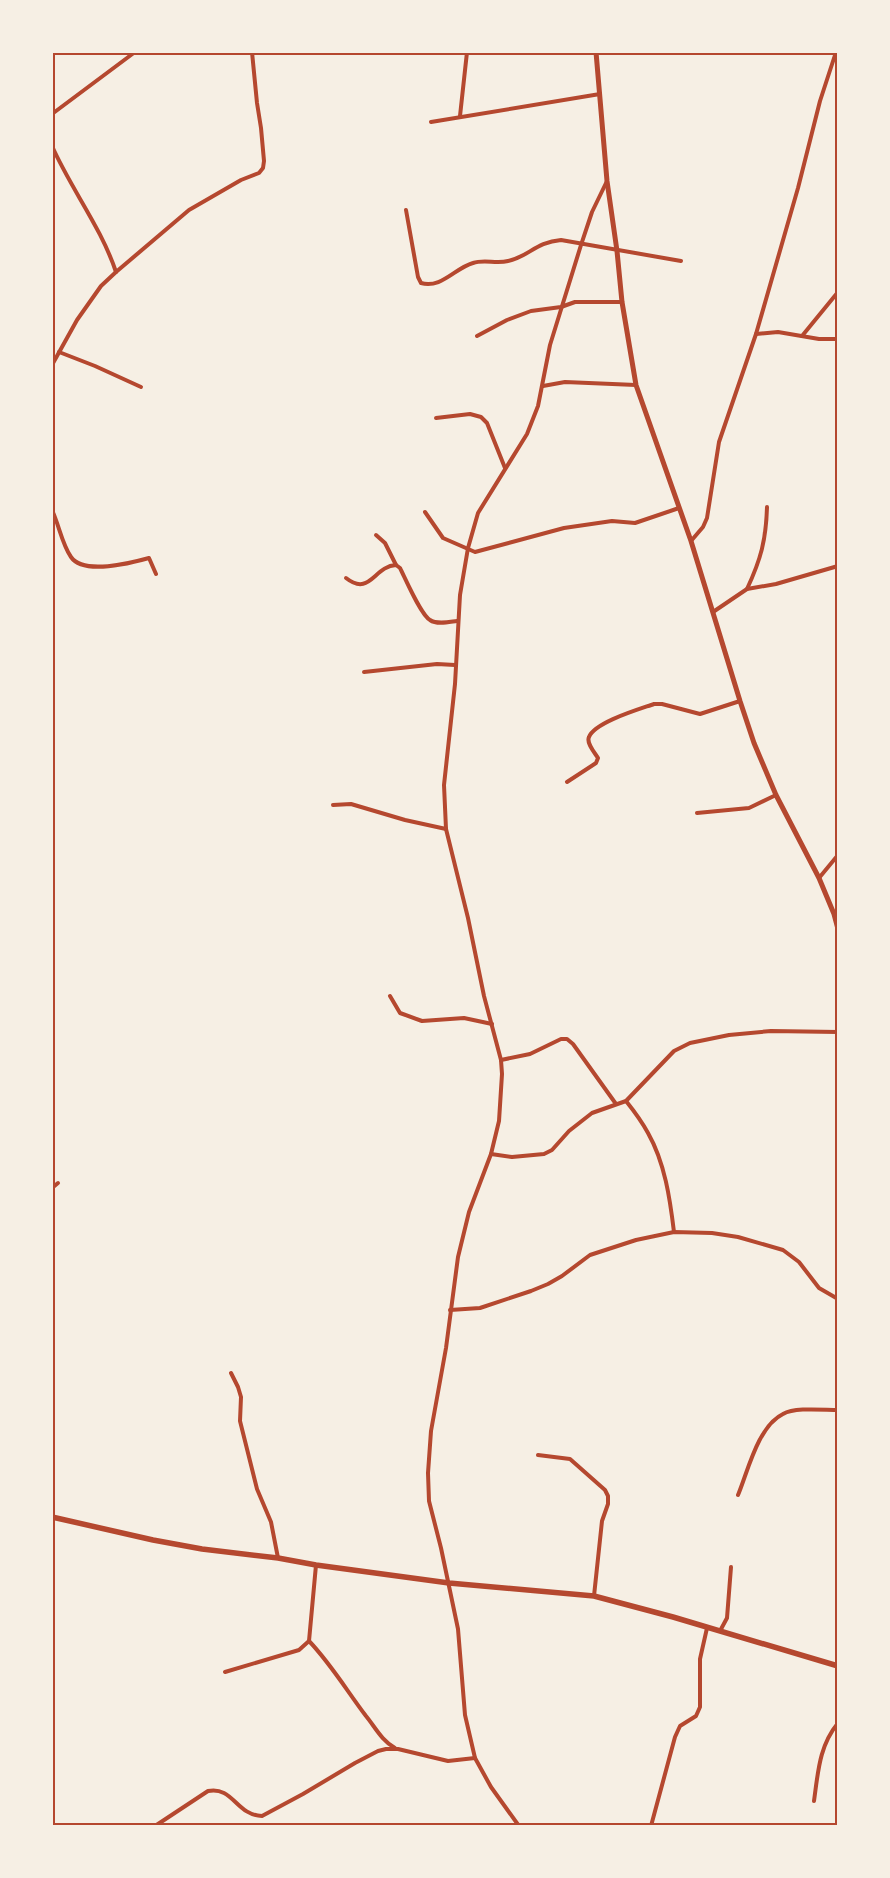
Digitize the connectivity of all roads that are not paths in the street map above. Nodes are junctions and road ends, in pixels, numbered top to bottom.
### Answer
1 (135, 52) edge
2 (252, 52) edge
3 (467, 52) edge
4 (596, 52) edge
5 (836, 52) edge
6 (600, 94) junction
7 (52, 114) edge
8 (460, 116) junction
9 (431, 122) dead end
10 (52, 146) edge
11 (607, 181) junction
12 (406, 210) dead end
13 (581, 244) junction
14 (617, 251) junction
15 (681, 261) dead end
16 (116, 272) junction
17 (838, 292) edge
18 (622, 302) junction
19 (562, 307) junction
20 (756, 334) junction
21 (477, 336) dead end
22 (802, 336) junction
23 (838, 339) edge
24 (59, 352) junction
25 (52, 365) edge
26 (636, 385) junction
27 (543, 386) junction
28 (141, 387) dead end
29 (436, 418) dead end
30 (505, 468) junction
31 (767, 507) dead end
32 (679, 508) junction
33 (52, 510) edge
34 (425, 512) dead end
35 (376, 535) dead end
36 (691, 541) junction
37 (468, 548) junction
38 (396, 565) junction
39 (838, 566) edge
40 (156, 574) dead end
41 (346, 578) dead end
42 (747, 589) junction
43 (714, 612) junction
44 (457, 621) junction
45 (455, 666) junction
46 (364, 672) dead end
47 (740, 702) junction
48 (567, 782) dead end
49 (776, 795) junction
50 (333, 804) dead end
51 (697, 812) dead end
52 (446, 829) junction
53 (838, 855) edge
54 (819, 878) junction
55 (838, 929) edge
56 (390, 996) dead end
57 (492, 1024) junction
58 (838, 1032) edge
59 (501, 1060) junction
60 (626, 1100) junction
61 (616, 1104) junction
62 (491, 1154) junction
63 (58, 1183) dead end
64 (52, 1188) edge
65 (674, 1232) junction
66 (838, 1299) edge
67 (450, 1310) junction
68 (231, 1374) dead end
69 (838, 1410) edge
70 (538, 1455) dead end
71 (738, 1495) dead end
72 (52, 1517) edge
73 (278, 1558) junction
74 (316, 1565) junction
75 (731, 1567) dead end
76 (449, 1584) junction
77 (594, 1596) junction
78 (707, 1628) junction
79 (720, 1632) junction
80 (309, 1641) junction
81 (838, 1666) edge
82 (225, 1672) dead end
83 (838, 1723) edge
84 (398, 1749) junction
85 (475, 1758) junction
86 (814, 1801) dead end
87 (156, 1826) edge
88 (519, 1826) edge
89 (651, 1826) edge

1 - 7 street
2 - 16 street
3 - 8 street
4 - 6 street
5 - 20 street
6 - 8 street
6 - 11 street
8 - 9 street
10 - 16 street
11 - 13 street
11 - 14 street
12 - 13 street
13 - 14 street
13 - 19 street
14 - 15 street
14 - 18 street
16 - 24 street
17 - 22 street
18 - 19 street
18 - 26 street
19 - 21 street
19 - 27 street
20 - 22 street
20 - 36 street
22 - 23 street
24 - 25 street
24 - 28 street
26 - 27 street
26 - 32 street
27 - 30 street
29 - 30 street
30 - 37 street
31 - 42 street
32 - 36 street
32 - 37 street
33 - 40 street
34 - 37 street
35 - 38 street
36 - 43 street
37 - 44 street
38 - 41 street
38 - 44 street
39 - 42 street
42 - 43 street
43 - 47 street
44 - 45 street
45 - 46 street
45 - 52 street
47 - 48 street
47 - 49 street
49 - 51 street
49 - 54 street
50 - 52 street
52 - 57 street
53 - 54 street
54 - 55 street
56 - 57 street
57 - 59 street
58 - 60 street
59 - 61 street
59 - 62 street
60 - 61 street
60 - 65 street
61 - 62 street
62 - 67 street
63 - 64 street
65 - 66 street
65 - 67 street
67 - 76 street
68 - 73 street
69 - 71 street
70 - 77 street
72 - 73 main road
73 - 74 main road
74 - 76 main road
74 - 80 street
75 - 79 street
76 - 77 main road
76 - 85 street
77 - 78 main road
78 - 79 main road
78 - 89 street
79 - 81 main road
80 - 82 street
80 - 84 street
83 - 86 street
84 - 85 street
84 - 87 street
85 - 88 street

